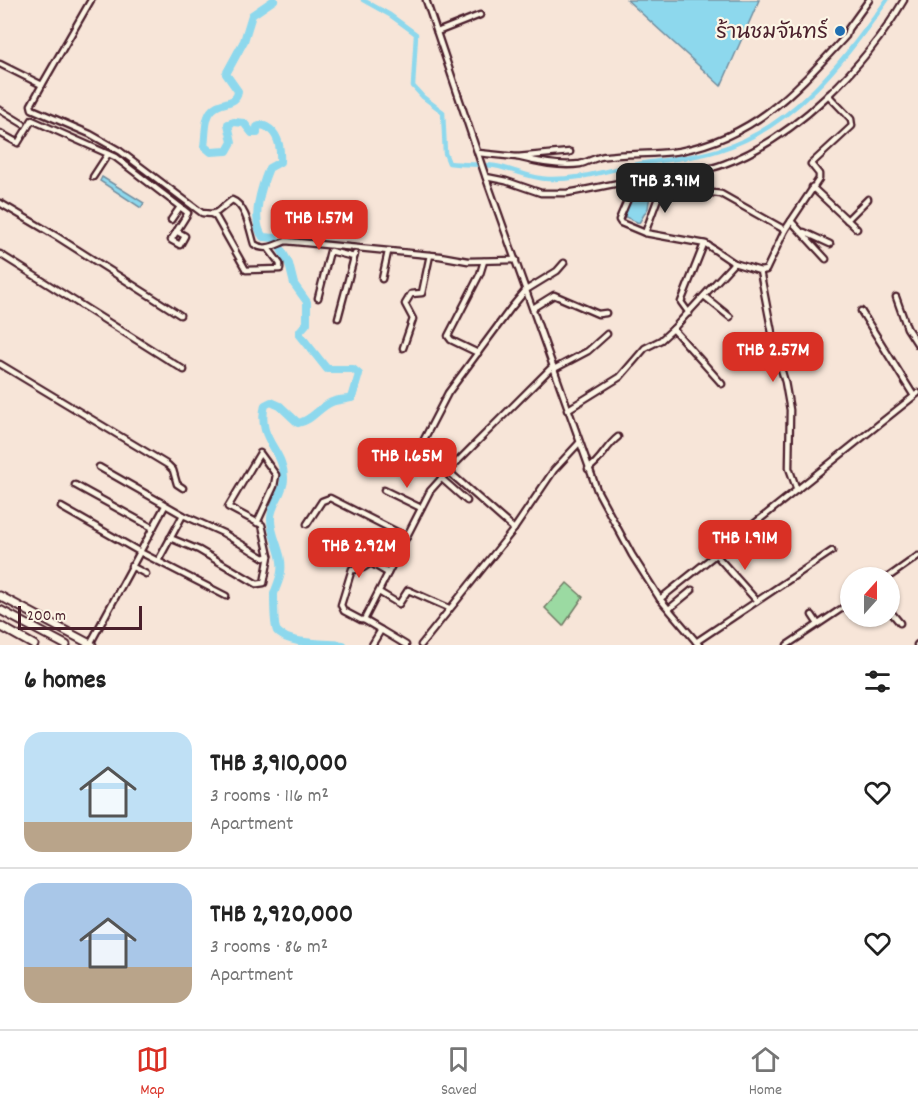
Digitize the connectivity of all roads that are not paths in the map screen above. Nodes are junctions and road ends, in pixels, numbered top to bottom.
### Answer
1 (92, 0) edge
2 (426, 0) edge
3 (869, 0) edge
4 (904, 0) edge
5 (480, 15) dead end
6 (437, 32) junction
7 (0, 64) edge
8 (42, 85) junction
9 (828, 95) junction
10 (0, 110) edge
11 (23, 124) dead end
12 (0, 132) edge
13 (570, 152) dead end
14 (478, 153) junction
15 (108, 154) junction
16 (517, 157) junction
17 (661, 175) junction
18 (93, 177) dead end
19 (486, 177) junction
20 (636, 180) junction
21 (662, 187) junction
22 (812, 187) junction
23 (868, 199) dead end
24 (0, 202) edge
25 (180, 207) junction
26 (211, 214) junction
27 (171, 220) dead end
28 (847, 220) junction
29 (791, 221) junction
30 (856, 229) dead end
31 (785, 230) junction
32 (801, 230) junction
33 (176, 231) dead end
34 (645, 233) junction
35 (704, 244) junction
36 (830, 244) dead end
37 (269, 248) junction
38 (356, 249) junction
39 (388, 252) junction
40 (0, 254) edge
41 (430, 255) junction
42 (354, 257) junction
43 (826, 259) dead end
44 (516, 260) junction
45 (484, 261) junction
46 (564, 263) dead end
47 (734, 263) junction
48 (760, 271) junction
49 (382, 279) dead end
50 (526, 290) junction
51 (704, 296) junction
52 (896, 297) dead end
53 (318, 298) dead end
54 (533, 308) junction
55 (861, 311) dead end
56 (606, 313) dead end
57 (689, 313) junction
58 (180, 315) dead end
59 (730, 317) dead end
60 (338, 318) dead end
61 (673, 329) junction
62 (607, 334) dead end
63 (918, 345) edge
64 (403, 348) dead end
65 (478, 353) junction
66 (0, 364) edge
67 (553, 368) junction
68 (184, 370) dead end
69 (722, 384) dead end
70 (916, 394) edge
71 (567, 410) junction
72 (618, 437) dead end
73 (579, 443) junction
74 (99, 467) dead end
75 (588, 468) junction
76 (448, 471) junction
77 (405, 476) dead end
78 (441, 478) junction
79 (75, 485) dead end
80 (183, 488) dead end
81 (384, 490) dead end
82 (471, 490) junction
83 (797, 490) junction
84 (165, 506) junction
85 (61, 507) dead end
86 (421, 508) junction
87 (183, 515) junction
88 (257, 523) junction
89 (308, 524) dead end
90 (153, 528) junction
91 (514, 529) junction
92 (406, 537) junction
93 (170, 538) junction
94 (832, 551) dead end
95 (140, 552) junction
96 (344, 555) dead end
97 (716, 555) junction
98 (268, 556) junction
99 (918, 556) edge
100 (158, 561) junction
101 (359, 566) junction
102 (131, 567) junction
103 (900, 569) edge
104 (388, 573) junction
105 (146, 574) dead end
106 (692, 590) dead end
107 (379, 592) junction
108 (0, 596) edge
109 (226, 596) dead end
110 (660, 599) junction
111 (757, 601) junction
112 (449, 608) junction
113 (669, 609) junction
114 (0, 610) edge
115 (840, 610) edge
116 (812, 615) dead end
117 (364, 620) junction
118 (818, 624) junction
119 (0, 626) edge
120 (381, 630) junction
121 (31, 644) edge
122 (91, 644) edge
123 (698, 644) edge
124 (66, 645) edge
125 (372, 645) edge
126 (406, 645) edge
127 (421, 645) edge
128 (787, 645) edge

1 - 8 street
2 - 6 street
3 - 16 street
4 - 9 street
5 - 6 street
6 - 14 street
7 - 8 street
8 - 26 street
9 - 17 street
9 - 22 street
10 - 11 street
12 - 15 street
13 - 16 street
14 - 16 street
14 - 19 street
15 - 18 street
15 - 25 street
17 - 20 street
17 - 21 street
19 - 20 street
19 - 44 street
20 - 34 street
21 - 31 street
21 - 34 street
22 - 28 street
22 - 29 street
23 - 28 street
24 - 58 street
25 - 27 street
25 - 33 street
26 - 37 street
26 - 37 street
28 - 30 street
29 - 31 street
29 - 32 street
31 - 48 street
32 - 36 street
32 - 43 street
34 - 35 street
35 - 47 street
35 - 57 street
37 - 38 street
38 - 39 street
38 - 42 street
39 - 41 street
39 - 49 street
40 - 68 street
41 - 45 street
41 - 64 street
42 - 53 street
42 - 60 street
44 - 45 street
44 - 50 street
45 - 65 street
46 - 50 street
47 - 48 street
47 - 51 street
48 - 83 street
50 - 54 street
50 - 65 street
51 - 57 street
51 - 59 street
52 - 63 street
54 - 56 street
54 - 67 street
55 - 70 street
57 - 61 street
61 - 69 street
61 - 71 street
62 - 67 street
65 - 77 street
66 - 80 street
67 - 71 street
67 - 76 street
70 - 83 street
71 - 73 street
72 - 75 street
73 - 75 street
73 - 91 street
74 - 84 street
75 - 110 street
76 - 78 street
76 - 82 street
78 - 82 street
78 - 86 street
79 - 90 street
81 - 86 street
82 - 91 street
83 - 97 street
84 - 87 street
84 - 90 street
85 - 95 street
86 - 92 street
87 - 93 street
87 - 98 street
88 - 88 street
88 - 98 street
89 - 92 street
90 - 95 street
91 - 112 street
92 - 104 street
93 - 98 street
93 - 100 street
94 - 111 street
95 - 100 street
95 - 102 street
96 - 101 street
97 - 110 street
97 - 111 street
99 - 103 street
100 - 109 street
101 - 104 street
101 - 117 street
102 - 105 street
102 - 122 street
104 - 107 street
106 - 113 street
107 - 112 street
107 - 117 street
108 - 122 highway
110 - 113 street
111 - 123 street
112 - 127 street
113 - 123 street
114 - 124 highway
115 - 118 street
116 - 118 street
117 - 120 street
118 - 128 street
119 - 121 highway
120 - 125 street
120 - 126 street

